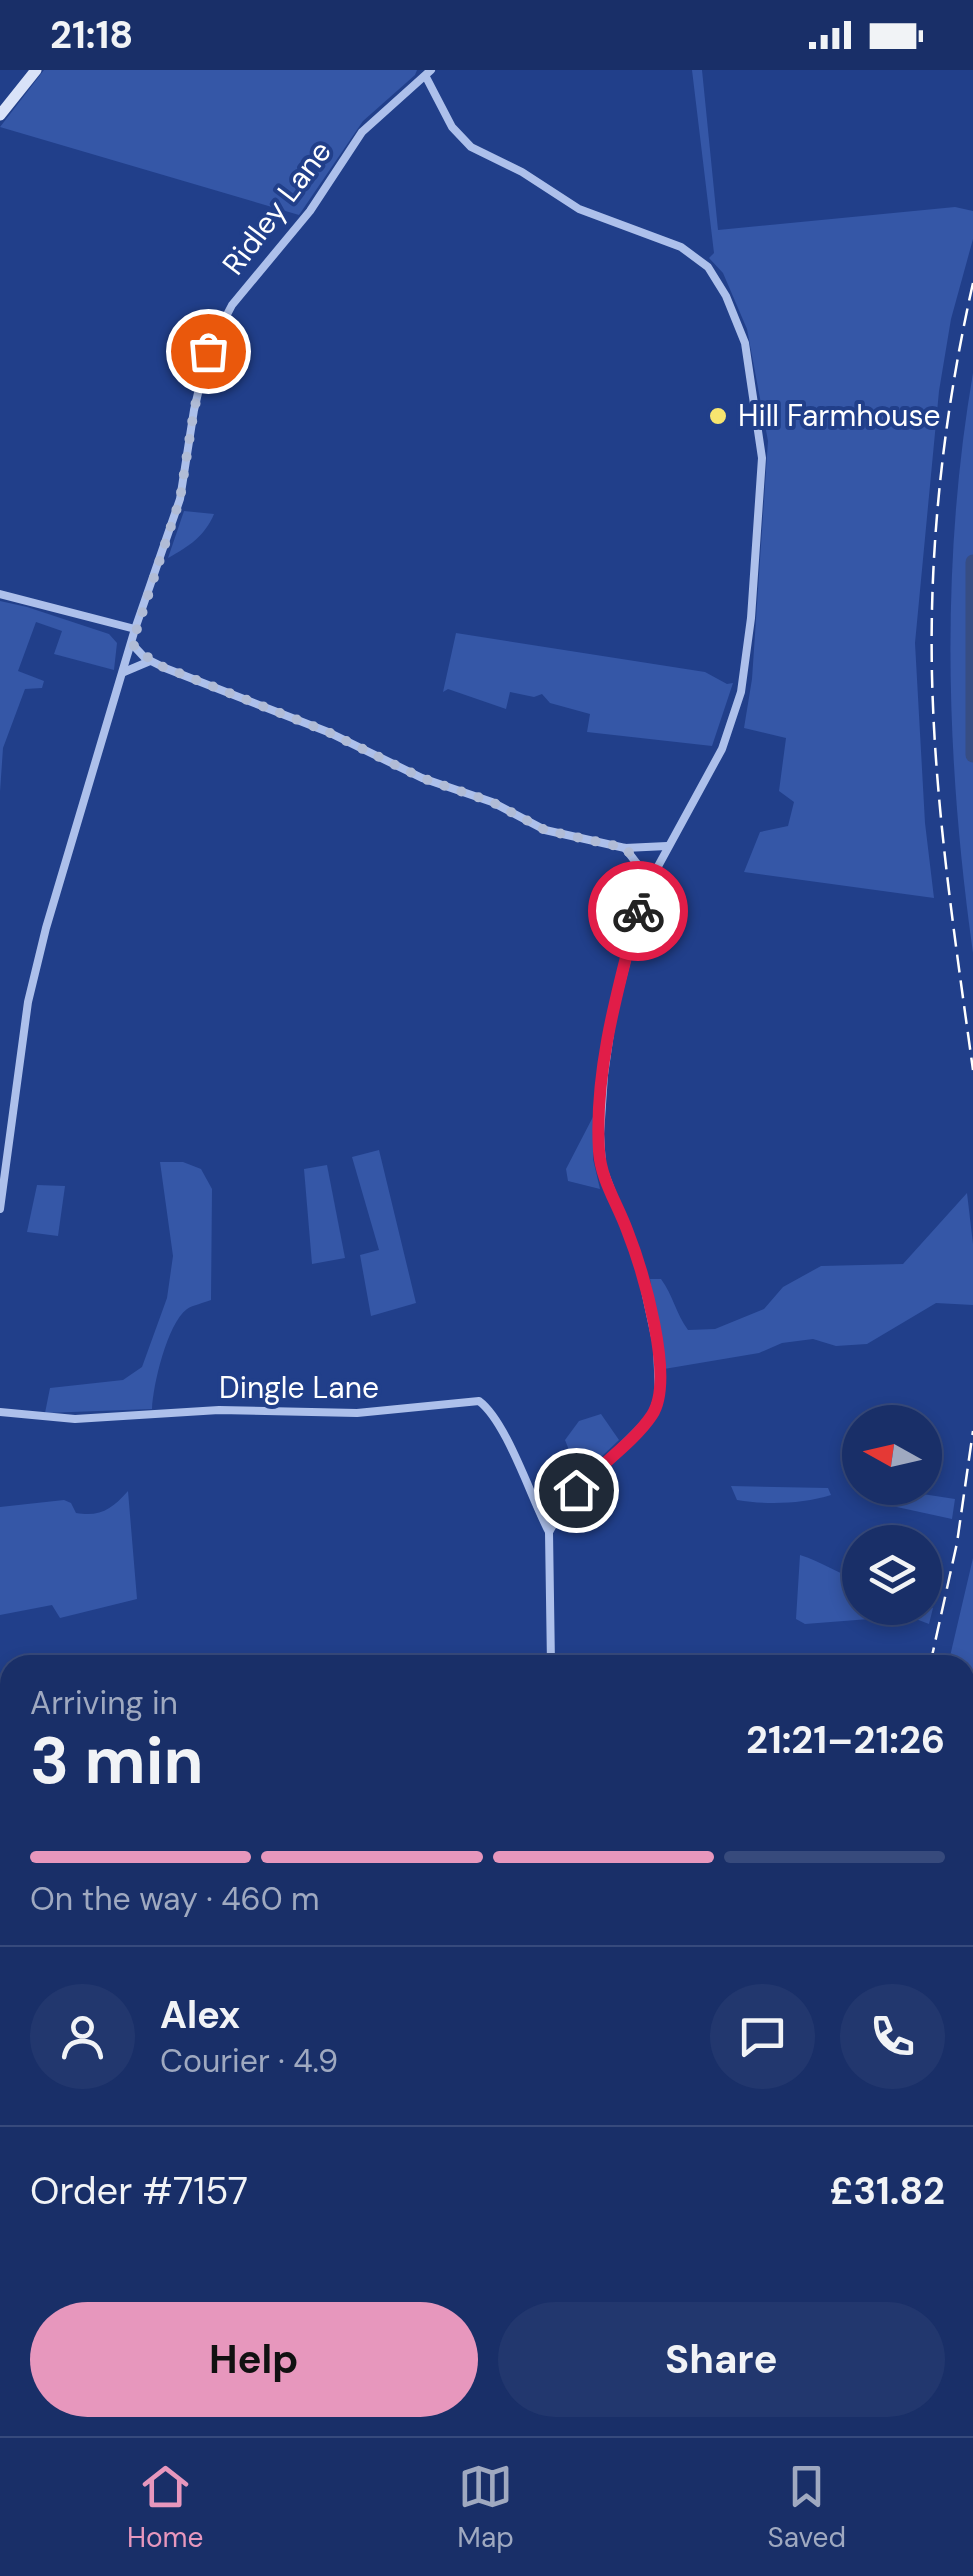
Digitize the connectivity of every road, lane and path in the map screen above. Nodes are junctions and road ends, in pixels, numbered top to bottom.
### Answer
1 (36, 70) edge
2 (429, 73) edge
3 (0, 116) edge
4 (0, 594) edge
5 (135, 629) junction
6 (132, 644) junction
7 (150, 661) junction
8 (124, 672) junction
9 (667, 846) junction
10 (625, 848) junction
11 (644, 892) junction
12 (0, 1209) edge
13 (0, 1412) edge
14 (534, 1504) junction
15 (558, 1511) junction
16 (549, 1532) junction
17 (551, 1655) edge

1 - 3 main road
2 - 5 street, Ridley Lane
2 - 9 street
4 - 5 street
5 - 6 street
6 - 7 street
6 - 8 street
7 - 8 street
7 - 10 street
8 - 12 street
9 - 10 street
9 - 11 street
10 - 11 street
11 - 15 street
13 - 14 street, Dingle Lane
14 - 15 street
14 - 16 street, Dingle Lane
15 - 16 street
16 - 17 street

